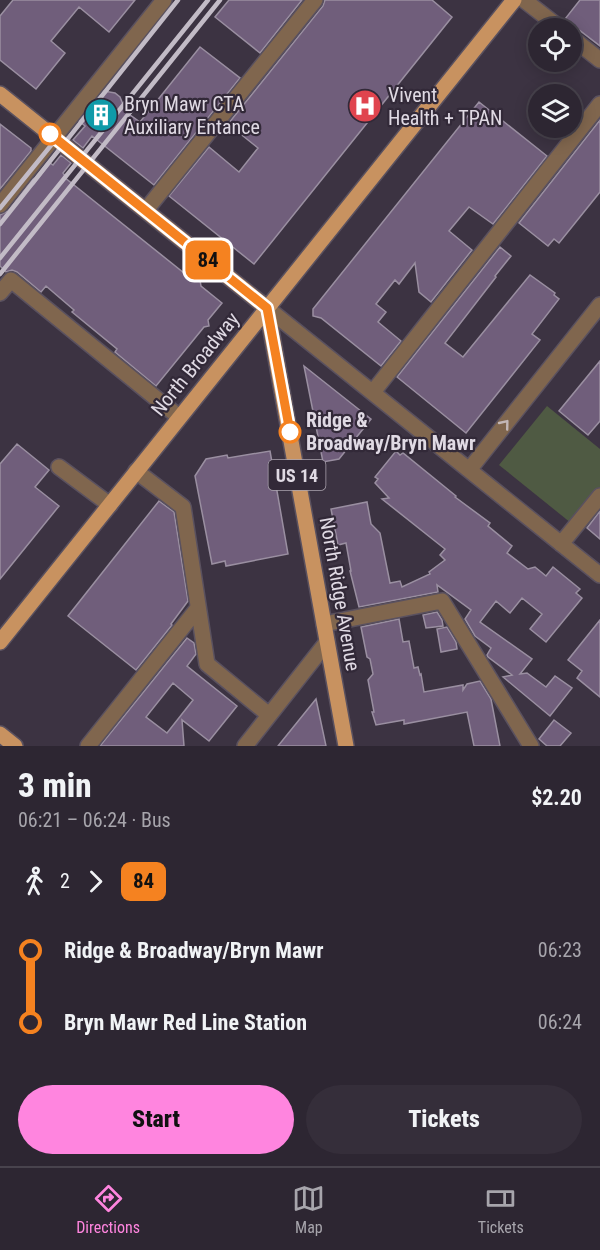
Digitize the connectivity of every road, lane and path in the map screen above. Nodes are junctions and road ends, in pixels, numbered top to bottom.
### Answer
1 (164, 0) edge
2 (315, 0) edge
3 (514, 0) edge
4 (524, 0) edge
5 (547, 18) edge
6 (582, 46) edge
7 (600, 60) edge
8 (0, 94) edge
9 (600, 104) edge
10 (54, 137) junction
11 (0, 205) edge
12 (146, 210) junction
13 (0, 293) edge
14 (600, 305) edge
15 (267, 308) junction
16 (373, 392) junction
17 (179, 417) junction
18 (59, 467) dead end
19 (469, 470) junction
20 (136, 471) junction
21 (600, 496) edge
22 (110, 505) junction
23 (561, 544) junction
24 (600, 575) edge
25 (198, 608) junction
26 (324, 624) junction
27 (0, 642) edge
28 (327, 642) junction
29 (269, 715) junction
30 (0, 734) edge
31 (15, 746) edge
32 (88, 746) edge
33 (245, 746) edge
34 (346, 746) edge
35 (531, 746) edge

1 - 10 street
2 - 12 street
3 - 15 main road, North Broadway
4 - 5 street
6 - 7 street
8 - 10 main road
9 - 16 street
10 - 11 street
10 - 12 main road
12 - 15 main road
13 - 17 street
19 -> 14 street
15 - 16 street
15 - 17 main road, North Broadway
15 - 26 main road, North Ridge Avenue / US 14
16 - 19 street
17 - 20 main road, North Broadway
18 - 22 street
19 - 23 street
20 - 22 main road, North Broadway
20 - 25 street
21 - 23 street
22 - 27 main road, North Broadway
23 - 24 street
25 - 29 street
25 - 32 street
26 - 28 main road, North Ridge Avenue / US 14
26 - 35 street
28 - 29 street
28 - 34 main road, North Ridge Avenue / US 14
29 - 33 street
30 - 31 main road

